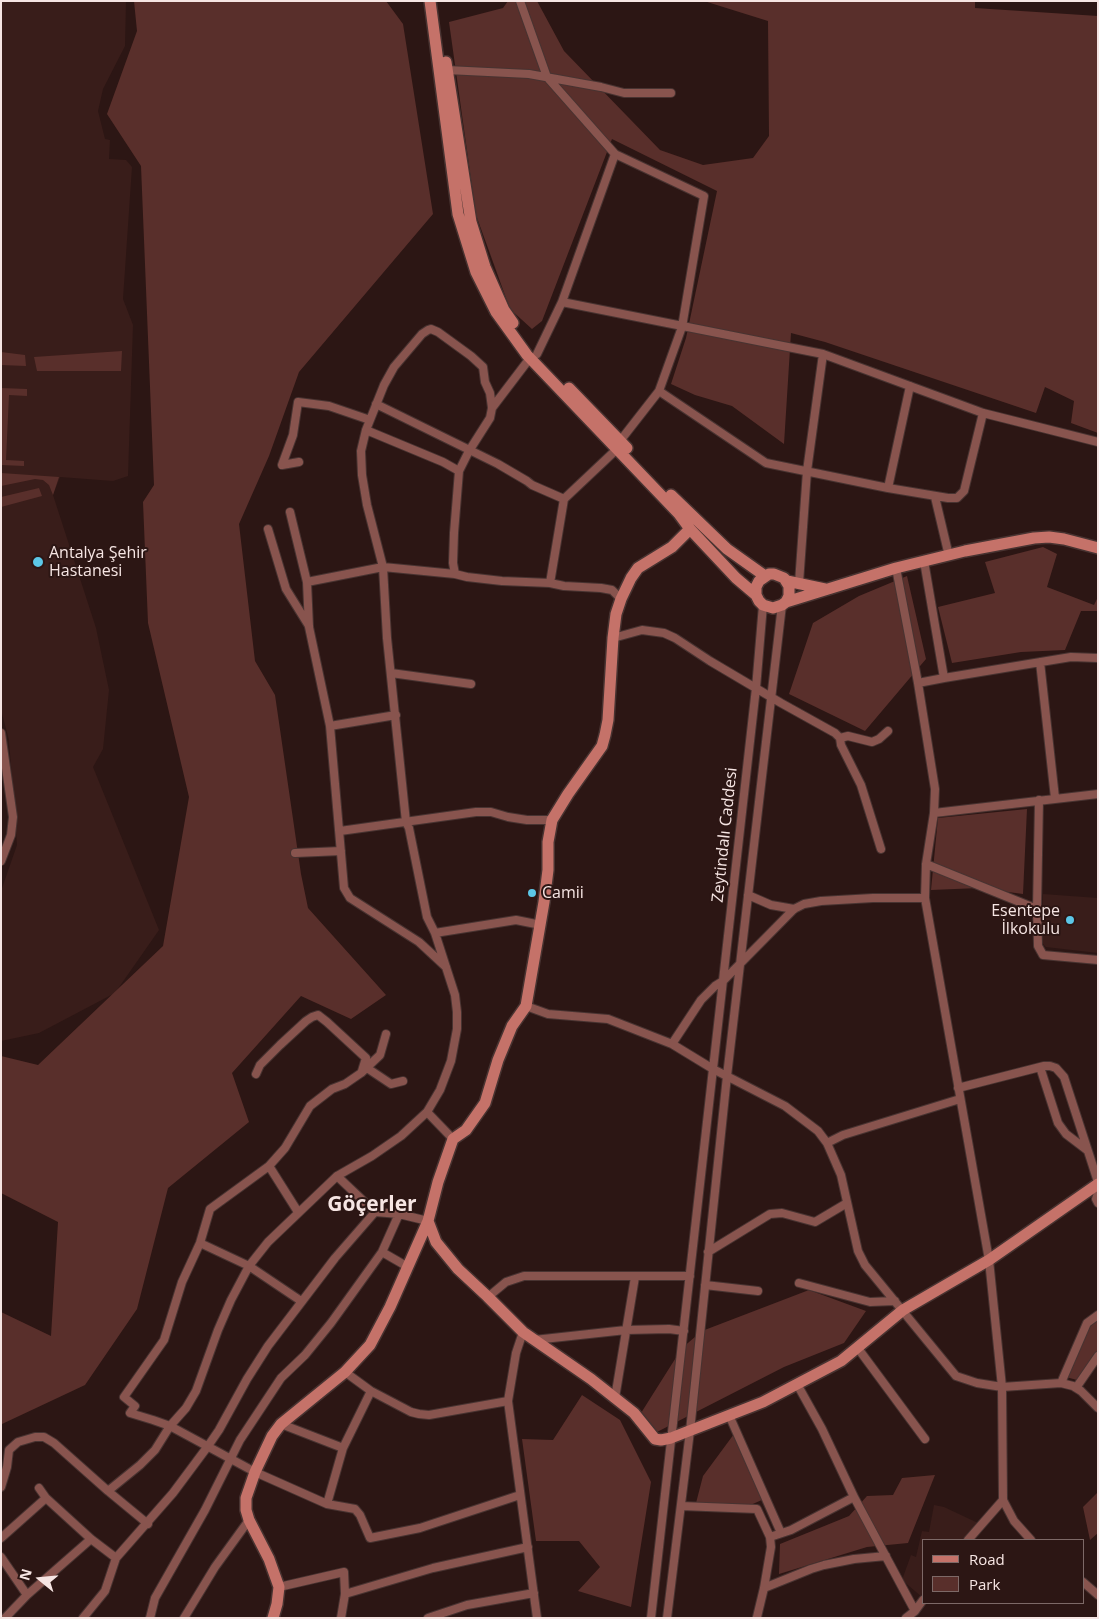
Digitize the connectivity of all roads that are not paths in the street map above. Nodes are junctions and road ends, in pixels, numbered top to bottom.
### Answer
1 (430, 1) edge
2 (438, 1) edge
3 (520, 1) edge
4 (447, 70) junction
5 (547, 77) junction
6 (671, 93) dead end
7 (614, 154) junction
8 (562, 302) junction
9 (682, 327) junction
10 (822, 354) junction
11 (533, 356) junction
12 (910, 386) junction
13 (659, 391) junction
14 (376, 404) junction
15 (492, 408) junction
16 (983, 413) junction
17 (370, 420) junction
18 (366, 430) junction
19 (1098, 442) edge
20 (619, 445) junction
21 (469, 451) junction
22 (299, 462) dead end
23 (459, 471) junction
24 (807, 471) junction
25 (888, 488) junction
26 (935, 497) junction
27 (564, 499) junction
28 (290, 512) dead end
29 (268, 529) dead end
30 (690, 529) junction
31 (1098, 548) edge
32 (948, 556) junction
33 (924, 562) junction
34 (384, 567) junction
35 (896, 568) junction
36 (455, 574) junction
37 (765, 576) junction
38 (308, 582) junction
39 (793, 582) junction
40 (550, 583) junction
41 (826, 589) junction
42 (756, 595) junction
43 (621, 599) junction
44 (784, 604) junction
45 (763, 605) junction
46 (309, 626) junction
47 (613, 638) junction
48 (1098, 658) edge
49 (1040, 662) junction
50 (391, 673) junction
51 (944, 678) junction
52 (918, 683) junction
53 (471, 684) dead end
54 (756, 688) junction
55 (772, 698) junction
56 (396, 715) junction
57 (330, 726) junction
58 (888, 731) dead end
59 (1, 733) edge
60 (840, 738) junction
61 (1098, 794) edge
62 (1055, 798) junction
63 (1039, 800) junction
64 (934, 813) junction
65 (552, 820) junction
66 (406, 822) junction
67 (340, 831) junction
68 (881, 849) dead end
69 (341, 851) junction
70 (296, 853) dead end
71 (1, 861) edge
72 (926, 864) junction
73 (748, 895) junction
74 (925, 898) junction
75 (794, 909) junction
76 (1036, 909) junction
77 (541, 925) junction
78 (435, 932) junction
79 (1098, 960) edge
80 (740, 964) junction
81 (447, 968) junction
82 (722, 981) junction
83 (526, 1006) junction
84 (386, 1034) dead end
85 (672, 1044) junction
86 (1040, 1067) junction
87 (713, 1068) junction
88 (364, 1071) junction
89 (256, 1074) dead end
90 (727, 1076) junction
91 (403, 1081) dead end
92 (958, 1088) junction
93 (960, 1099) junction
94 (427, 1112) junction
95 (453, 1139) junction
96 (827, 1144) junction
97 (1087, 1150) junction
98 (269, 1166) junction
99 (337, 1176) junction
100 (1098, 1183) edge
101 (1098, 1193) edge
102 (847, 1203) junction
103 (1098, 1204) edge
104 (298, 1212) junction
105 (375, 1212) junction
106 (399, 1214) junction
107 (428, 1221) junction
108 (200, 1243) junction
109 (382, 1252) junction
110 (708, 1252) junction
111 (989, 1260) junction
112 (248, 1266) junction
113 (408, 1267) junction
114 (690, 1276) junction
115 (634, 1277) junction
116 (799, 1283) dead end
117 (705, 1285) junction
118 (758, 1291) dead end
119 (488, 1297) junction
120 (301, 1301) junction
121 (895, 1301) junction
122 (902, 1310) junction
123 (1098, 1315) edge
124 (626, 1330) junction
125 (684, 1331) junction
126 (522, 1332) junction
127 (534, 1340) junction
128 (857, 1347) junction
129 (1098, 1356) edge
130 (345, 1372) junction
131 (1061, 1383) junction
132 (798, 1384) junction
133 (1002, 1387) junction
134 (1076, 1388) junction
135 (371, 1391) junction
136 (615, 1398) junction
137 (508, 1401) junction
138 (1098, 1408) edge
139 (729, 1416) junction
140 (281, 1424) junction
141 (170, 1426) junction
142 (690, 1431) junction
143 (672, 1438) junction
144 (925, 1439) dead end
145 (208, 1446) junction
146 (343, 1448) junction
147 (9, 1450) junction
148 (1, 1456) edge
149 (231, 1458) junction
150 (254, 1472) junction
151 (1, 1487) edge
152 (39, 1488) dead end
153 (108, 1491) junction
154 (520, 1495) junction
155 (854, 1497) junction
156 (46, 1498) junction
157 (1003, 1500) junction
158 (327, 1504) junction
159 (681, 1506) junction
160 (249, 1520) junction
161 (148, 1524) junction
162 (781, 1533) junction
163 (770, 1537) junction
164 (1, 1538) edge
165 (91, 1539) junction
166 (969, 1539) edge
167 (1030, 1539) edge
168 (528, 1547) junction
169 (886, 1556) junction
170 (1, 1557) edge
171 (116, 1558) junction
172 (1084, 1583) edge
173 (279, 1587) junction
174 (764, 1588) junction
175 (534, 1593) junction
176 (345, 1594) junction
177 (1098, 1594) edge
178 (27, 1595) junction
179 (922, 1602) edge
180 (916, 1611) junction
181 (5, 1618) edge
182 (83, 1618) edge
183 (150, 1618) edge
184 (184, 1618) edge
185 (273, 1618) edge
186 (341, 1618) edge
187 (428, 1618) edge
188 (537, 1618) edge
189 (651, 1618) edge
190 (667, 1618) edge
191 (757, 1618) edge
192 (906, 1618) edge

1 - 11 street
2 - 4 street
3 - 5 street
4 - 5 street
4 - 11 street
5 - 6 street
5 - 7 street
7 - 8 street
7 - 9 street
8 - 9 street
8 - 11 street
9 - 10 street
9 - 13 street
10 - 12 street
10 - 24 street
11 - 15 street
11 - 20 street
12 - 16 street
12 - 25 street
13 - 20 street
13 - 24 street
14 - 15 street
14 - 17 street
14 - 21 street
15 - 21 street
16 - 19 street
16 - 26 street
17 - 18 street
17 - 22 street
18 - 23 street
18 - 34 street
20 - 27 street
20 - 30 street
20 - 37 street
21 - 23 street
21 - 27 street
23 - 36 street
24 - 25 street
24 - 39 street
25 - 26 street
26 - 32 street
27 - 40 street
28 - 38 street
29 - 46 street
30 - 42 street
30 - 43 street
31 - 32 street
32 - 33 street
33 - 35 street
33 - 51 street
34 - 36 street
34 - 38 street
34 - 50 street
35 - 41 street
35 - 52 street
36 - 40 street
37 - 39 street
37 - 42 street
38 - 46 street
39 - 41 street
39 - 44 street
40 - 43 street
41 - 44 street
42 - 45 street
43 - 47 street
44 - 45 street
44 - 55 street
45 - 54 street, Zeytindalı Caddesi
46 - 57 street
47 - 54 street
47 - 65 street
48 - 49 street
49 - 51 street
49 - 62 street
50 - 53 street
50 - 56 street
51 - 52 street
52 - 64 street
54 - 55 street
54 - 82 street, Zeytindalı Caddesi
55 - 60 street
55 - 73 street
56 - 57 street
56 - 66 street
57 - 67 street
58 - 60 street
59 - 71 street
60 - 68 street
61 - 62 street
62 - 63 street
63 - 64 street
63 - 76 street
64 - 72 street
65 - 66 street
65 - 77 street
66 - 67 street
66 - 78 street
67 - 69 street
69 - 70 street
69 - 81 street
72 - 74 street
72 - 76 street
73 - 75 street
73 - 80 street
74 - 75 street
74 - 92 street
75 - 80 street
76 - 79 street
77 - 78 street
77 - 83 street
78 - 81 street
80 - 82 street
80 - 90 street
81 - 94 street
82 - 85 street
82 - 87 street, Zeytindalı Caddesi
83 - 85 street
83 - 95 street
84 - 88 street
85 - 87 street
86 - 92 street
86 - 97 street
86 - 97 street
87 - 90 street
87 - 114 street, Zeytindalı Caddesi
88 - 89 street
88 - 91 street
88 - 98 street
90 - 96 street
90 - 110 street
92 - 93 street
93 - 96 street
93 - 111 street
94 - 95 street
94 - 99 street
95 - 107 street
96 - 102 street
97 - 100 street
98 - 104 street
98 - 108 street
99 - 104 street
99 - 105 street
100 - 111 street
101 - 103 street
102 - 110 street
102 - 121 street
104 - 112 street
105 - 106 street
105 - 120 street
106 - 107 street
106 - 109 street
107 - 113 street
107 - 119 street
108 - 112 street
108 - 141 street
109 - 113 street
109 - 149 street
110 - 117 street
111 - 122 street
111 - 133 street
112 - 120 street
112 - 141 street
113 - 130 street
114 - 115 street
114 - 125 street, Zeytindalı Caddesi
115 - 119 street
115 - 124 street
116 - 121 street
117 - 118 street
117 - 142 street
119 - 126 street
120 - 145 street
121 - 122 street
122 - 128 street
122 - 133 street
123 - 131 street
124 - 125 street
124 - 127 street
124 - 136 street
125 - 143 street, Zeytindalı Caddesi
126 - 127 street
126 - 137 street
127 - 136 street
128 - 132 street
128 - 144 street
129 - 134 street
130 - 135 street
130 - 140 street
131 - 133 street
131 - 134 street
132 - 139 street
132 - 155 street
133 - 157 street
134 - 138 street
135 - 137 street
135 - 146 street
136 - 143 street
137 - 154 street
139 - 142 street
139 - 162 street
140 - 146 street
140 - 150 street
141 - 145 street
141 - 153 street
142 - 143 street
142 - 159 street
143 - 189 street, Zeytindalı Caddesi
145 - 149 street
145 - 161 street
146 - 158 street
147 - 148 street
147 - 151 street
147 - 153 street
149 - 150 street
149 - 183 street
150 - 158 street
150 - 160 street
152 - 156 street
153 - 161 street
154 - 158 street
154 - 168 street
155 - 162 street
155 - 169 street
156 - 164 street
156 - 165 street
157 - 166 street
157 - 167 street
159 - 163 street
159 - 190 street
160 - 173 street
160 - 184 street
161 - 171 street
162 - 163 street
163 - 174 street
165 - 171 street
165 - 178 street
168 - 175 street
168 - 176 street
169 - 174 street
169 - 180 street
170 - 178 street
171 - 182 street
172 - 177 street
173 - 176 street
173 - 185 street
174 - 191 street
175 - 187 street
175 - 188 street
176 - 186 street
178 - 181 street
179 - 180 street
180 - 192 street

